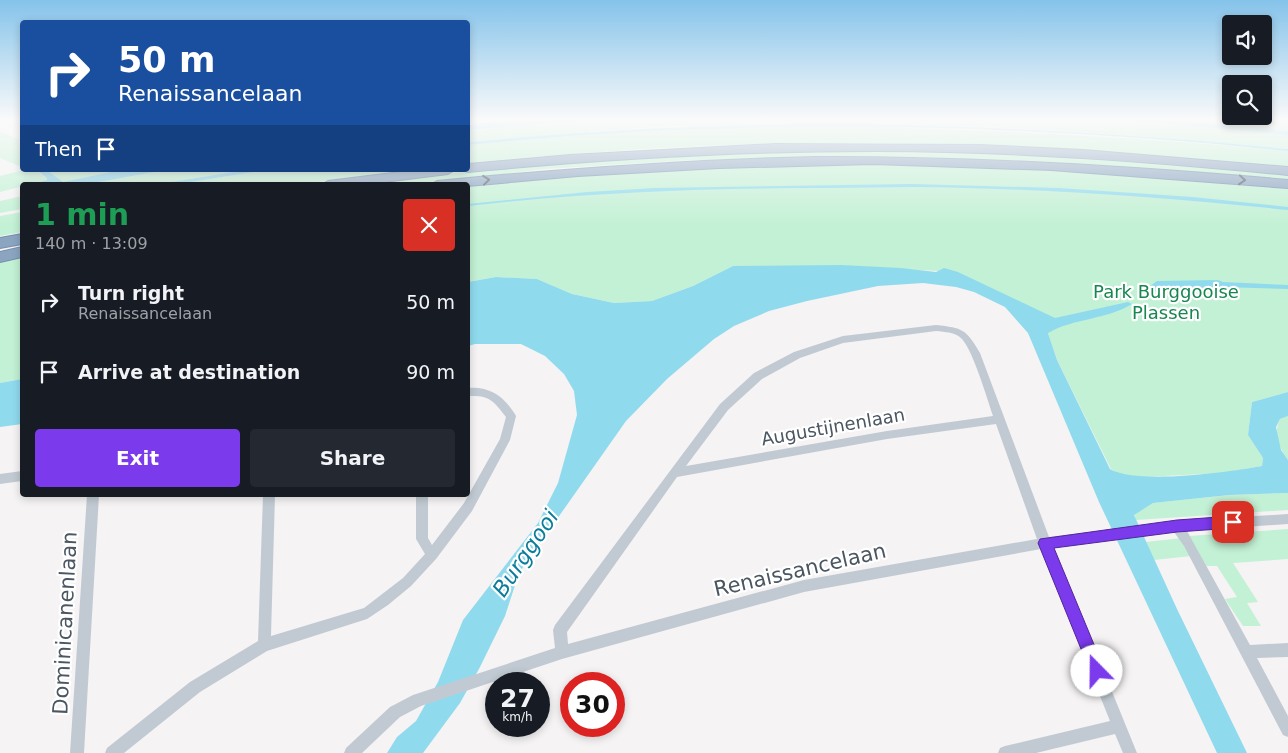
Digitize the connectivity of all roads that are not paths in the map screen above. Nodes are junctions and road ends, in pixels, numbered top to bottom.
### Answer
1 (638, 155) edge
2 (1088, 155) edge
3 (470, 168) edge
4 (1288, 171) edge
5 (432, 172) edge
6 (352, 182) edge
7 (467, 182) edge
8 (1288, 184) edge
9 (20, 239) edge
10 (0, 244) edge
11 (20, 252) edge
12 (0, 257) edge
13 (470, 392) edge
14 (1000, 419) junction
15 (674, 473) junction
16 (20, 476) edge
17 (0, 479) edge
18 (93, 497) edge
19 (269, 497) edge
20 (422, 497) edge
21 (1288, 519) edge
22 (1177, 526) junction
23 (1045, 543) junction
24 (432, 555) junction
25 (264, 645) junction
26 (1288, 650) edge
27 (562, 652) junction
28 (1248, 652) junction
29 (1120, 726) junction
30 (1288, 730) edge
31 (77, 753) edge
32 (112, 753) edge
33 (351, 753) edge
34 (1005, 753) edge
35 (1130, 753) edge

1 - 3 highway
2 - 4 highway
5 - 6 highway
7 -> 8 highway
9 - 10 highway
11 - 12 highway
13 - 24 street
14 - 15 street, Augustijnenlaan
14 - 15 street
14 - 23 street
15 - 27 street
16 - 17 street
18 - 31 street, Dominicanenlaan
19 - 25 street
20 - 24 street
21 - 22 street, Renaissancelaan
22 - 23 street, Renaissancelaan
22 - 28 street
23 - 27 street, Renaissancelaan
23 - 29 street
24 - 25 street
25 - 32 street
26 - 28 street
27 - 33 street, Renaissancelaan
28 - 30 street
29 - 34 street
29 - 35 street

